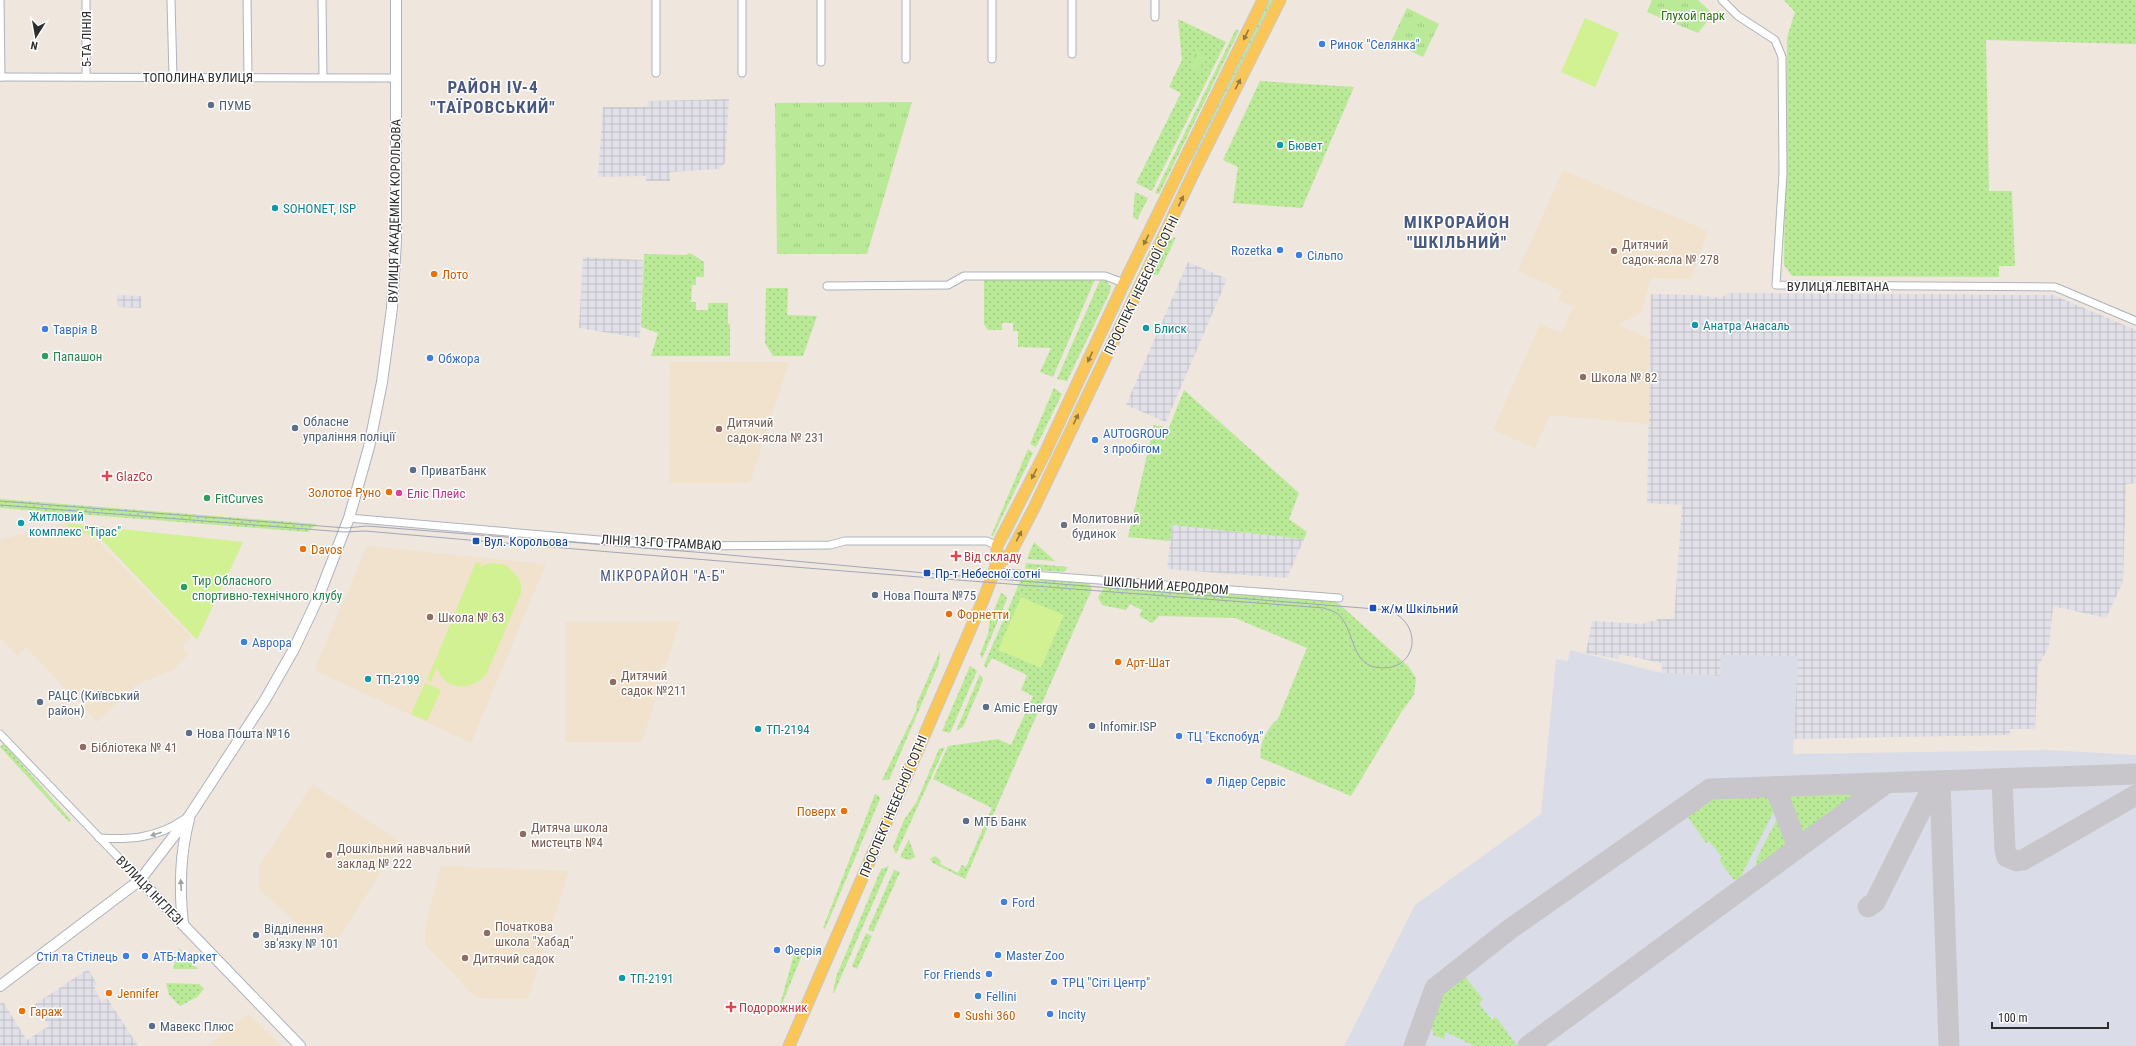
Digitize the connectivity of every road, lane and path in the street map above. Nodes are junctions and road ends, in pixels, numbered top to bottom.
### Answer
1 (0, 0) edge
2 (86, 0) edge
3 (171, 0) edge
4 (247, 0) edge
5 (322, 0) edge
6 (396, 0) edge
7 (656, 0) edge
8 (742, 0) edge
9 (821, 0) edge
10 (906, 0) edge
11 (992, 0) edge
12 (1072, 0) edge
13 (1155, 0) edge
14 (1264, 0) edge
15 (1280, 0) edge
16 (1722, 0) edge
17 (1155, 17) dead end
18 (1072, 54) dead end
19 (906, 59) dead end
20 (992, 59) dead end
21 (821, 62) dead end
22 (656, 73) dead end
23 (742, 73) dead end
24 (0, 77) edge
25 (86, 77) junction
26 (173, 77) junction
27 (248, 77) junction
28 (323, 77) junction
29 (396, 78) junction
30 (1183, 164) junction
31 (1196, 170) junction
32 (1124, 283) junction
33 (827, 286) dead end
34 (2136, 321) edge
35 (349, 518) junction
36 (997, 546) junction
37 (995, 569) junction
38 (1339, 598) dead end
39 (0, 734) edge
40 (190, 815) junction
41 (99, 838) junction
42 (140, 880) junction
43 (183, 924) junction
44 (0, 986) edge
45 (300, 1046) edge
46 (789, 1046) edge

1 - 24 street
2 - 25 street, 5-ТА ЛІНІЯ
3 - 26 street
4 - 27 street
5 - 28 street
6 - 29 main road, ВУЛИЦЯ АКАДЕМІКА КОРОЛЬОВА
7 - 22 street
8 - 23 street
9 - 21 street
10 - 19 street
11 - 20 street
12 - 18 street
13 - 17 street
14 -> 30 main road, ПРОСПЕКТ НЕБЕСНОЇ СОТНІ
31 -> 15 main road, ПРОСПЕКТ НЕБЕСНОЇ СОТНІ
16 - 34 street, ВУЛИЦЯ ЛЕВІТАНА
24 - 25 street, ТОПОЛИНА ВУЛИЦЯ
25 - 26 street, ТОПОЛИНА ВУЛИЦЯ
26 - 27 street, ТОПОЛИНА ВУЛИЦЯ
27 - 28 street, ТОПОЛИНА ВУЛИЦЯ
28 - 29 street, ТОПОЛИНА ВУЛИЦЯ
29 - 35 main road, ВУЛИЦЯ АКАДЕМІКА КОРОЛЬОВА
30 - 31 main road
30 -> 32 main road, ПРОСПЕКТ НЕБЕСНОЇ СОТНІ
37 -> 31 main road, ПРОСПЕКТ НЕБЕСНОЇ СОТНІ
32 - 33 street
32 -> 36 main road, ПРОСПЕКТ НЕБЕСНОЇ СОТНІ
35 - 36 street, ЛІНІЯ 13-ГО ТРАМВАЮ
35 - 40 main road, ВУЛИЦЯ АКАДЕМІКА КОРОЛЬОВА
36 - 37 main road, ПРОСПЕКТ НЕБЕСНОЇ СОТНІ
37 - 38 street, ШКІЛЬНИЙ АЕРОДРОМ
37 - 46 main road, ПРОСПЕКТ НЕБЕСНОЇ СОТНІ
39 - 41 street, ВУЛИЦЯ ІНГЛЕЗІ
40 -> 41 street
40 - 42 main road, ВУЛИЦЯ АКАДЕМІКА КОРОЛЬОВА
43 -> 40 main road
41 - 42 street, ВУЛИЦЯ ІНГЛЕЗІ
42 - 43 main road, ВУЛИЦЯ ІНГЛЕЗІ
42 - 44 main road, ВУЛИЦЯ АКАДЕМІКА КОРОЛЬОВА
43 - 45 main road, ВУЛИЦЯ ІНГЛЕЗІ

